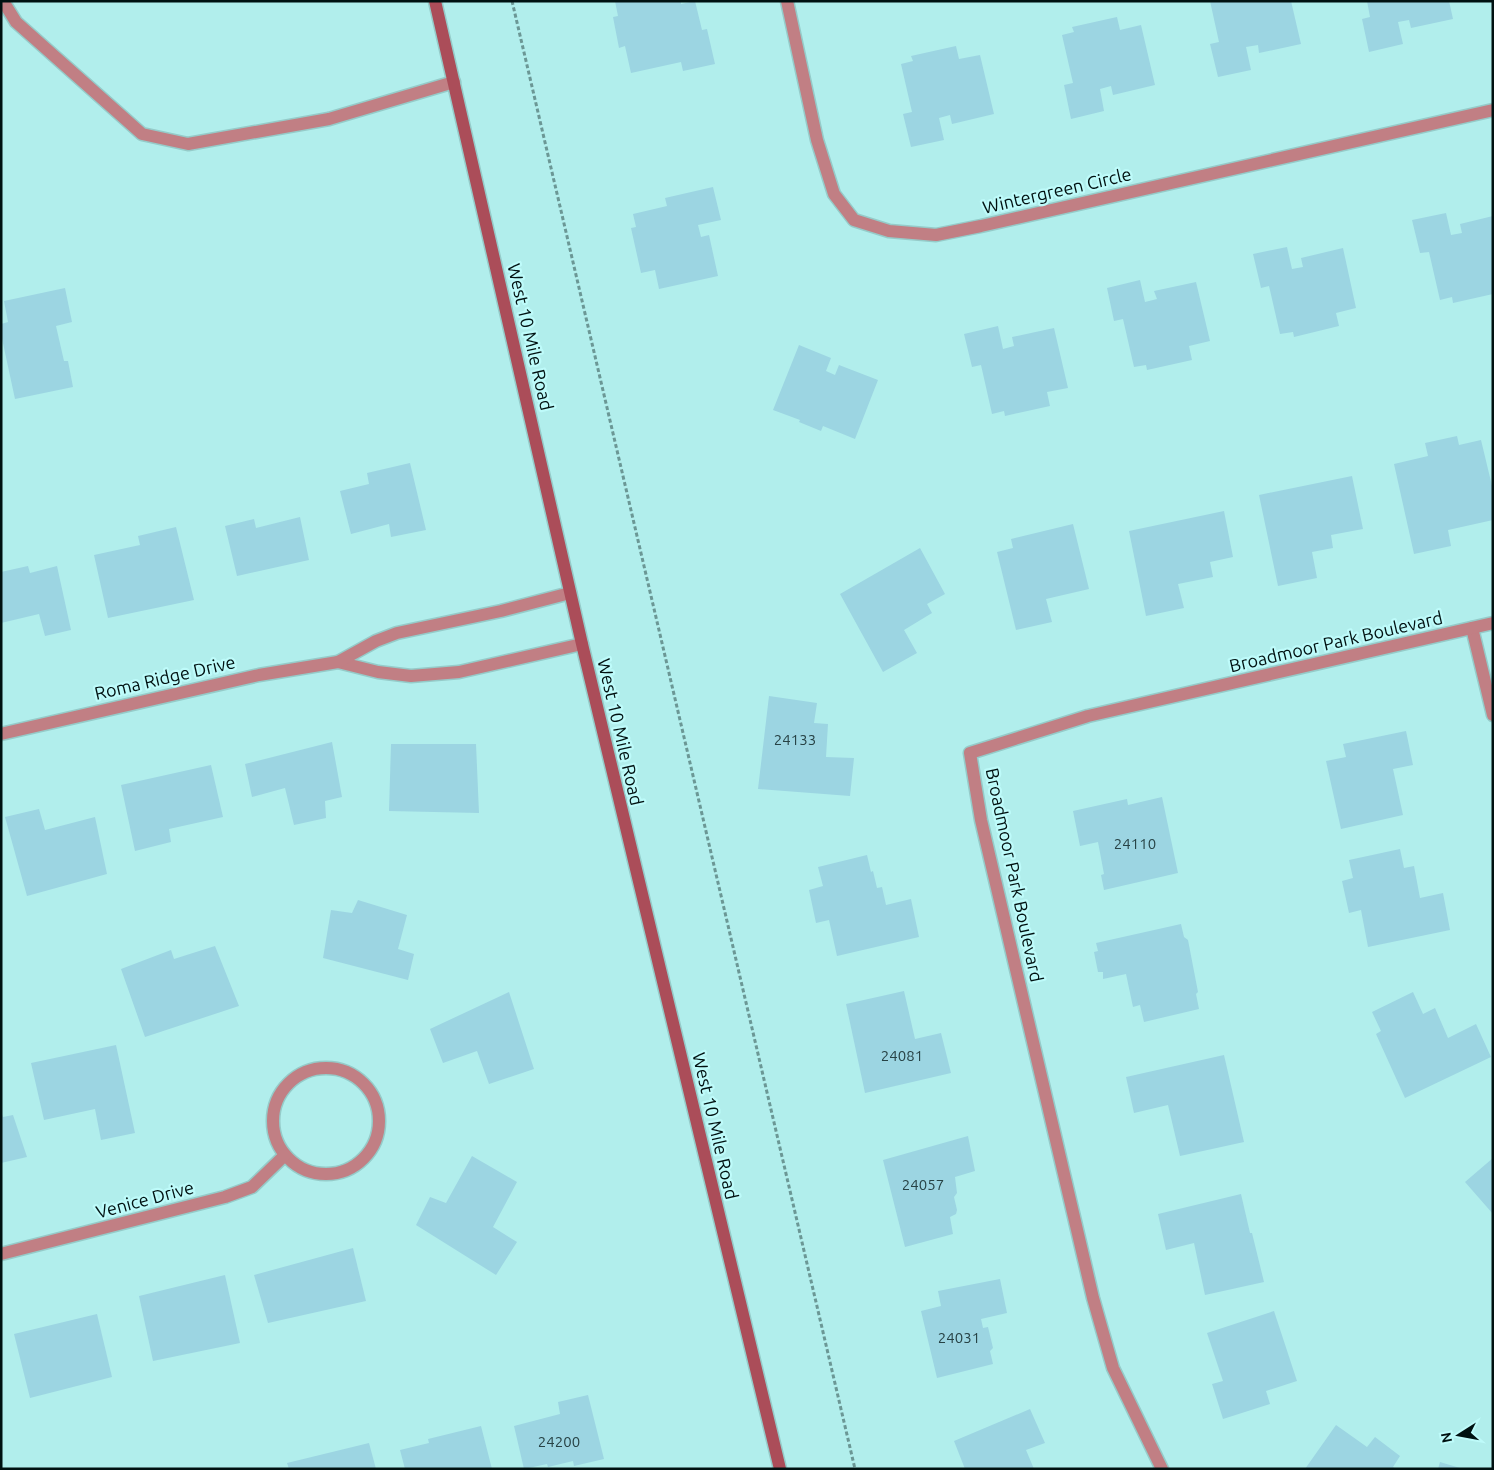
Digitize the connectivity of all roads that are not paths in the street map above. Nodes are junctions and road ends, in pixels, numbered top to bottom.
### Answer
1 (3, 1) edge
2 (435, 1) edge
3 (786, 1) edge
4 (454, 82) junction
5 (1493, 110) edge
6 (570, 592) junction
7 (1493, 623) edge
8 (1472, 628) junction
9 (582, 644) junction
10 (338, 662) junction
11 (1493, 715) edge
12 (1, 734) edge
13 (285, 1155) junction
14 (1, 1254) edge
15 (780, 1469) edge
16 (1162, 1469) edge

1 - 4 street
2 - 4 main road, West 10 Mile Road
3 - 5 street, Wintergreen Circle
4 - 6 main road, West 10 Mile Road
6 - 9 main road, West 10 Mile Road
6 - 10 street, Roma Ridge Drive
7 - 8 street
8 - 11 street
8 - 16 street, Broadmoor Park Boulevard
9 - 10 street, Roma Ridge Drive
9 - 15 main road, West 10 Mile Road
10 - 12 street, Roma Ridge Drive
13 - 13 street
13 - 14 street, Venice Drive

